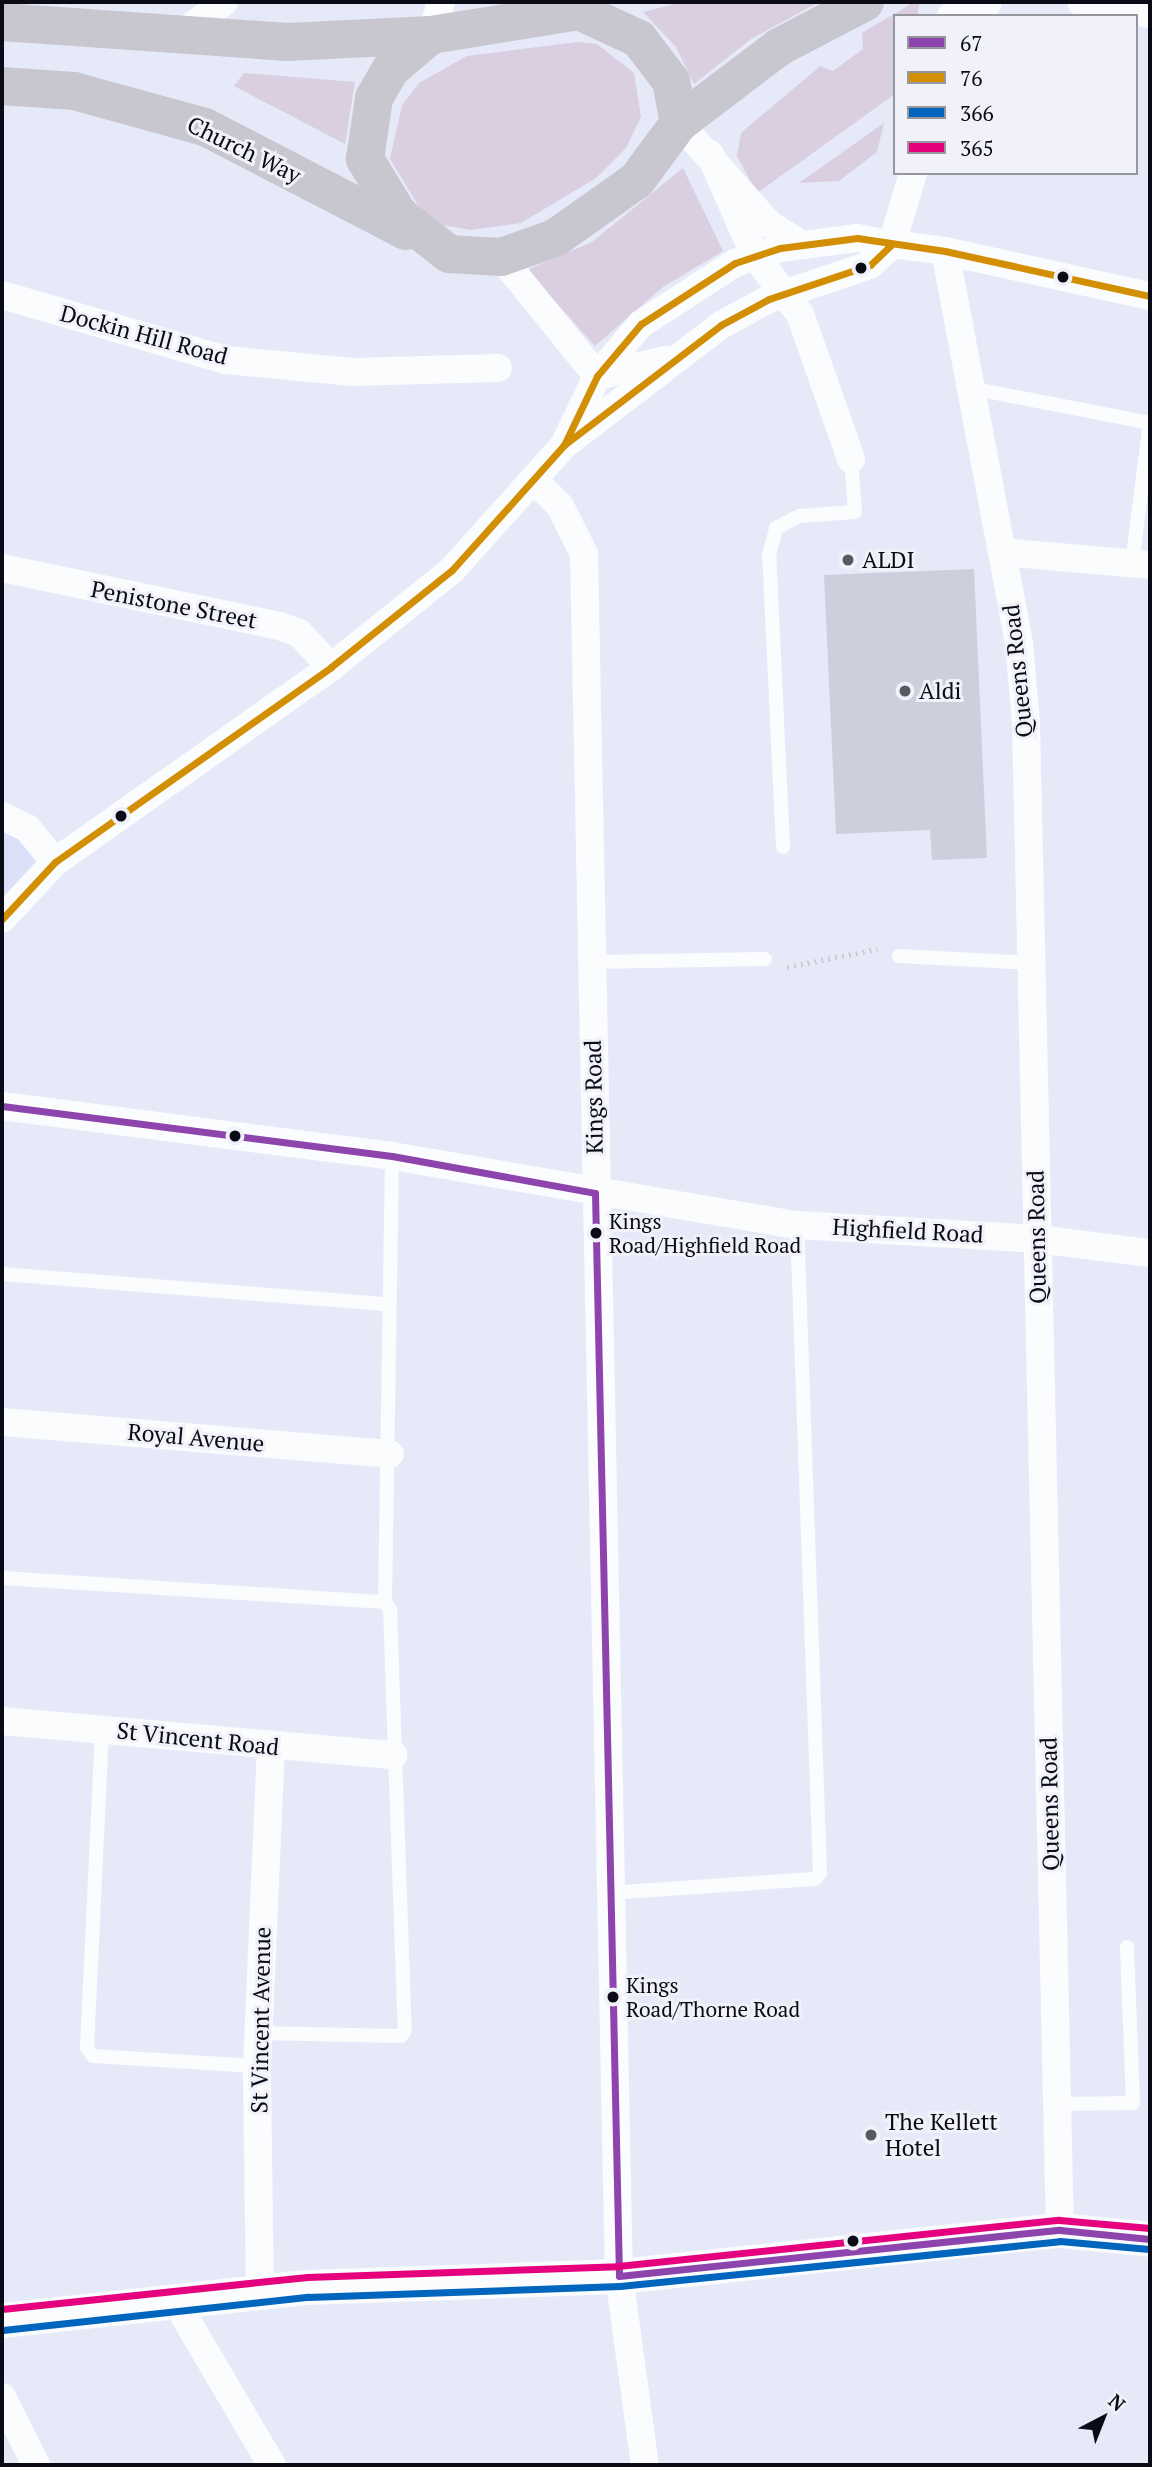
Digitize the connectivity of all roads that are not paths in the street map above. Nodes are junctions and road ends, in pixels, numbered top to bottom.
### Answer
1 (224, 2) edge
2 (865, 2) edge
3 (1081, 2) edge
4 (595, 7) edge
5 (507, 11) edge
6 (1150, 14) edge
7 (436, 18) edge
8 (2, 22) edge
9 (176, 37) junction
10 (2, 86) edge
11 (679, 123) junction
12 (710, 154) junction
13 (912, 175) edge
14 (799, 243) junction
15 (892, 244) junction
16 (433, 245) junction
17 (945, 251) junction
18 (501, 257) junction
19 (748, 259) junction
20 (2, 295) edge
21 (777, 296) junction
22 (1150, 296) edge
23 (676, 357) junction
24 (499, 368) dead end
25 (597, 376) junction
26 (970, 388) junction
27 (1150, 423) edge
28 (564, 445) junction
29 (851, 459) joint
30 (535, 481) junction
31 (1002, 552) junction
32 (1141, 564) edge
33 (2, 568) edge
34 (331, 667) junction
35 (2, 816) edge
36 (783, 846) dead end
37 (55, 862) junction
38 (2, 919) edge
39 (899, 956) road end
40 (765, 959) road end
41 (592, 962) junction
42 (1032, 964) junction
43 (2, 1106) edge
44 (392, 1156) junction
45 (595, 1193) junction
46 (797, 1225) junction
47 (1037, 1239) junction
48 (1150, 1253) edge
49 (2, 1274) edge
50 (387, 1304) junction
51 (2, 1422) edge
52 (390, 1454) junction
53 (2, 1578) edge
54 (385, 1602) junction
55 (2, 1721) edge
56 (102, 1730) junction
57 (271, 1747) junction
58 (394, 1755) junction
59 (608, 1893) junction
60 (1127, 1947) dead end
61 (258, 2033) junction
62 (257, 2066) junction
63 (1057, 2104) junction
64 (1060, 2230) junction
65 (1150, 2239) edge
66 (619, 2276) junction
67 (260, 2294) junction
68 (177, 2304) junction
69 (2, 2320) edge
70 (2, 2398) edge
71 (36, 2465) edge
72 (272, 2465) edge
73 (645, 2465) edge

1 - 9 street
2 - 11 highway
3 - 6 street
4 - 5 highway
4 - 11 highway
5 - 7 highway
7 - 9 highway
7 - 16 highway
8 - 9 highway
10 - 16 highway, Church Way
11 - 12 street
11 - 18 highway
12 - 14 street
12 - 19 street
13 - 15 street
14 - 15 street
14 - 19 street
15 - 17 street
15 - 21 street
16 - 18 highway, Church Way
17 - 22 street
17 - 26 street, Queens Road
18 - 25 street
19 - 21 street
19 - 25 street
20 - 24 street, Dockin Hill Road
21 - 23 street
21 - 29 street
23 - 25 street
23 - 28 street
25 - 28 street
26 - 27 lane
26 - 31 street, Queens Road
27 - 32 lane
28 - 30 street
29 - 36 lane
30 - 34 street
30 - 41 street, Kings Road
31 - 32 street
31 - 42 street, Queens Road
33 - 34 street, Penistone Street
34 - 37 street
35 - 37 street
37 - 38 street
39 - 42 lane
40 - 41 lane
41 - 45 street, Kings Road
42 - 47 street, Queens Road
43 - 44 street, Highfield Road
44 - 45 street, Highfield Road
44 - 50 lane
45 - 46 street, Highfield Road
45 - 59 street, Kings Road
46 - 47 street, Highfield Road
46 - 59 lane
47 - 48 street, Highfield Road
47 - 63 street, Queens Road
49 - 50 lane
50 - 52 lane
51 - 52 street, Royal Avenue
52 - 54 lane
53 - 54 lane
54 - 58 lane
55 - 56 street, St Vincent Road
56 - 57 street, St Vincent Road
56 - 62 lane
57 - 58 street, St Vincent Road
57 - 61 street, St Vincent Avenue
58 - 61 lane
59 - 66 street, Kings Road
60 - 63 lane
61 - 62 street, St Vincent Avenue
62 - 67 street, St Vincent Avenue
63 - 64 street, Queens Road
64 - 65 street
64 - 66 street
66 - 67 street
66 - 73 street, Kings Road
67 - 68 street
68 - 69 street
68 - 72 street
70 - 71 street

